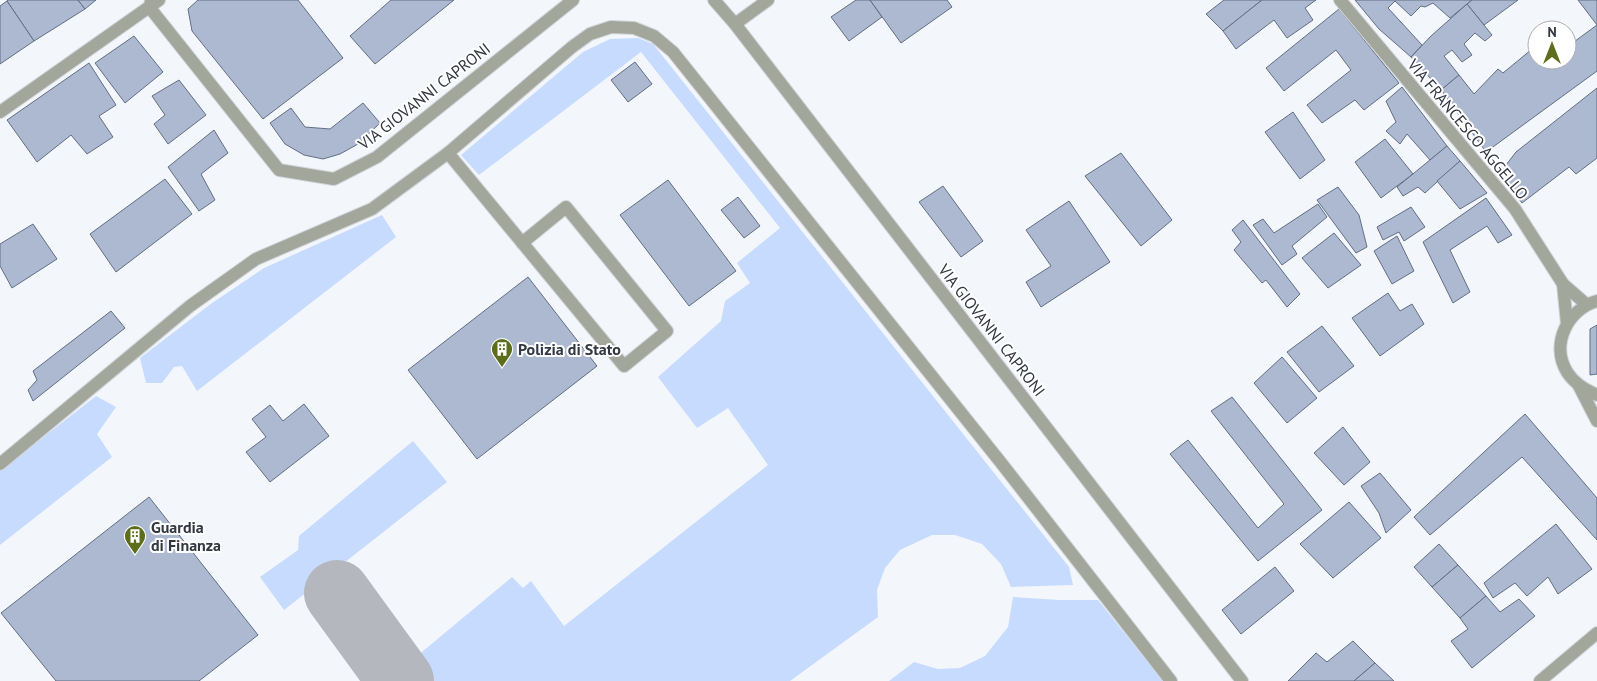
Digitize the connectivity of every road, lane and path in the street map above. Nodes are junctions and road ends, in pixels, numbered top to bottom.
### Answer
1 (573, 0) edge
2 (714, 0) edge
3 (768, 0) edge
4 (1340, 0) edge
5 (153, 3) edge
6 (735, 24) junction
7 (0, 112) edge
8 (448, 154) junction
9 (522, 243) junction
10 (1563, 284) junction
11 (1592, 302) edge
12 (1567, 324) junction
13 (1579, 386) junction
14 (1597, 395) edge
15 (1597, 420) edge
16 (0, 464) edge
17 (1597, 633) edge
18 (1171, 681) edge
19 (1242, 681) edge
20 (1540, 681) edge

1 - 5 street, VIA GIOVANNI CAPRONI
2 - 6 street, VIA GIOVANNI CAPRONI
3 - 6 street
4 - 10 street, VIA FRANCESCO AGGELLO
5 - 7 street
6 - 19 street, VIA GIOVANNI CAPRONI
8 - 9 street
8 - 16 street
8 - 18 street
9 - 9 street
10 - 11 street, VIA FRANCESCO AGGELLO
10 - 12 street, VIA FRANCESCO AGGELLO
11 - 12 street
12 - 13 street
13 - 14 street
13 - 15 street
17 - 20 street

